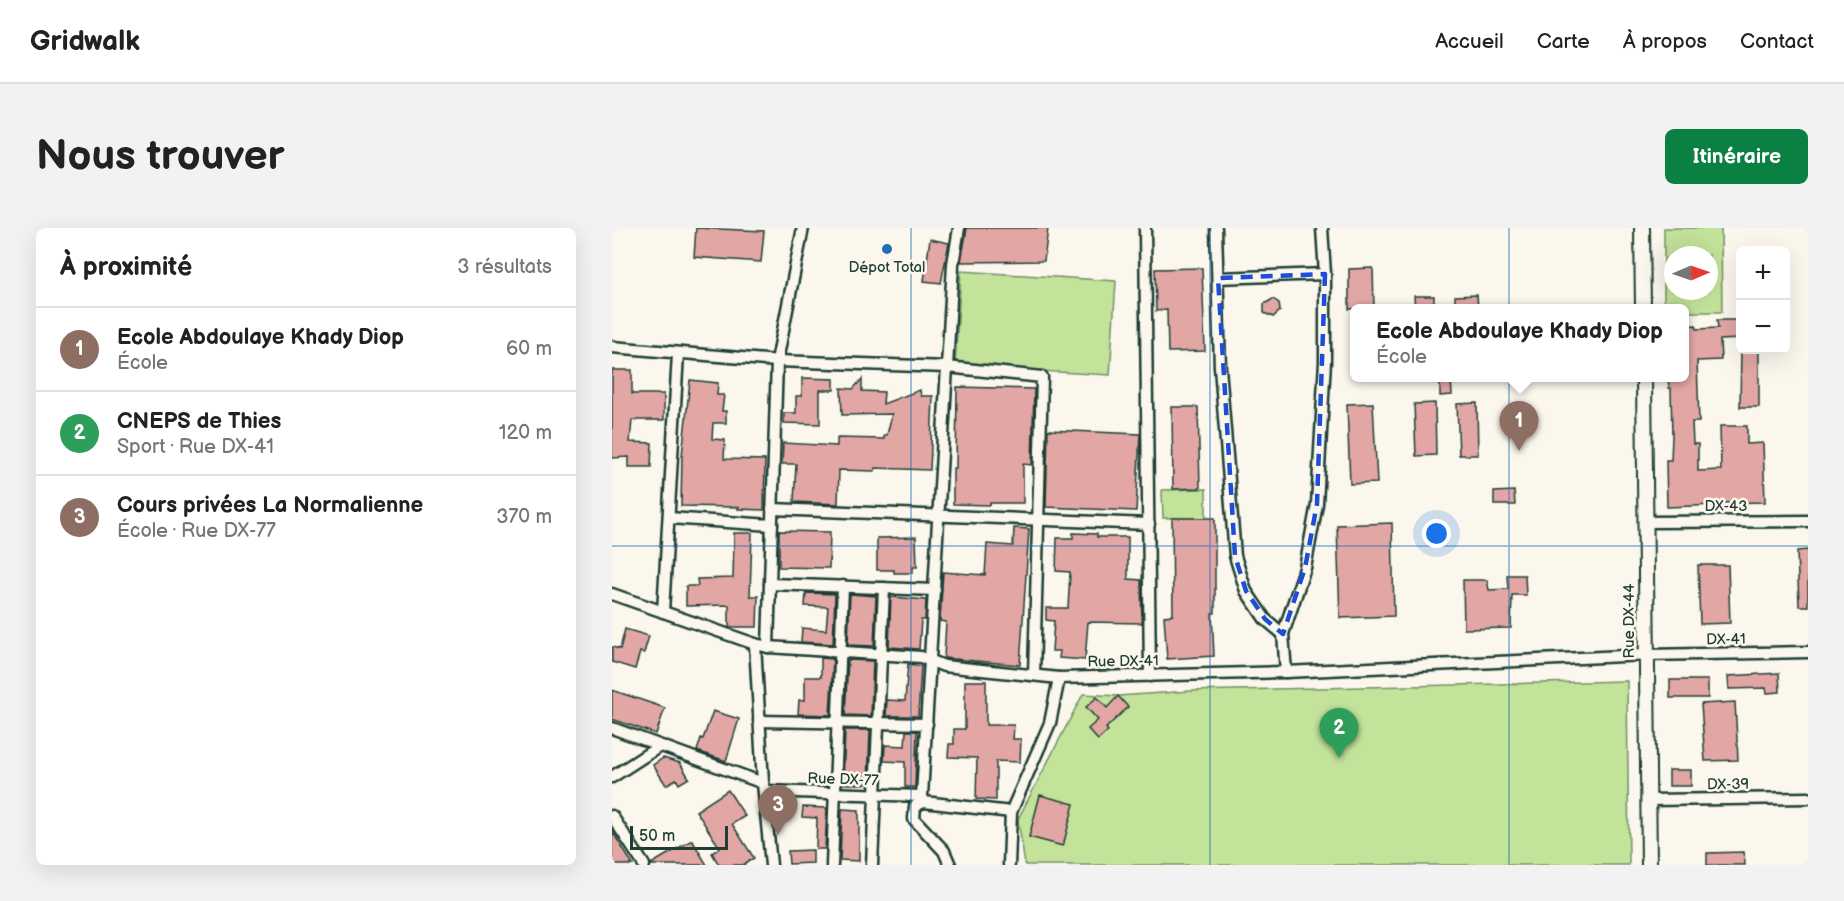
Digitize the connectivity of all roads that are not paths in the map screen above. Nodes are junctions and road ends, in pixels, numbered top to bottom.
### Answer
1 (803, 228) edge
2 (960, 228) edge
3 (1145, 228) edge
4 (1216, 228) edge
5 (1322, 228) edge
6 (1642, 228) edge
7 (1325, 274) junction
8 (1218, 278) junction
9 (1643, 304) edge
10 (612, 347) edge
11 (678, 354) junction
12 (777, 361) junction
13 (947, 368) junction
14 (1644, 382) edge
15 (772, 509) junction
16 (939, 514) junction
17 (669, 518) junction
18 (1038, 519) junction
19 (1808, 520) edge
20 (1645, 522) junction
21 (1149, 524) junction
22 (772, 525) junction
23 (770, 584) junction
24 (843, 586) junction
25 (884, 588) junction
26 (935, 590) junction
27 (612, 594) edge
28 (663, 612) junction
29 (1283, 634) junction
30 (755, 644) junction
31 (768, 647) junction
32 (840, 652) junction
33 (1808, 652) edge
34 (881, 654) junction
35 (1646, 655) junction
36 (931, 661) junction
37 (1286, 672) junction
38 (1034, 675) junction
39 (1150, 676) junction
40 (1059, 678) junction
41 (759, 721) junction
42 (838, 723) junction
43 (878, 723) junction
44 (927, 724) junction
45 (612, 728) edge
46 (660, 746) junction
47 (612, 777) edge
48 (763, 787) junction
49 (835, 794) junction
50 (875, 795) junction
51 (1808, 798) edge
52 (923, 799) junction
53 (1648, 800) junction
54 (1011, 812) junction
55 (612, 816) edge
56 (644, 865) edge
57 (771, 865) edge
58 (832, 865) edge
59 (872, 865) edge
60 (950, 865) edge
61 (1009, 865) edge
62 (1649, 865) edge

1 - 12 street
2 - 13 street
3 - 21 street
4 - 8 street
5 - 7 street
6 - 9 street
7 - 8 street
7 - 29 street
8 - 29 street
10 - 11 street
11 - 12 street
11 - 17 street
12 - 13 street
12 - 15 street
13 - 16 street
13 - 18 street
14 - 20 street, Rue DX-44
15 - 16 street
15 - 22 street
16 - 18 street
16 - 26 street
17 - 22 street
17 - 28 street
18 - 21 street
18 - 38 street
19 - 20 street, DX-43
20 - 35 street, Rue DX-44
21 - 39 street
22 - 23 street
23 - 24 street
23 - 31 street
24 - 25 street
24 - 32 street
25 - 26 street
25 - 34 street
26 - 36 street
27 - 28 street, Rue DX-41
28 - 30 street, Rue DX-41
29 - 37 street
30 - 31 street, Rue DX-41
30 - 41 street
31 - 32 street, Rue DX-41
32 - 34 street, Rue DX-41
32 - 42 street
33 - 35 street, DX-41
34 - 36 street, Rue DX-41
34 - 43 street
35 - 37 street, Rue DX-41
35 - 53 street, Rue DX-44
36 - 38 street, Rue DX-41
36 - 44 street
37 - 39 street, Rue DX-41
38 - 40 street, Rue DX-41
39 - 40 street, Rue DX-41
40 - 54 street
41 - 42 street
41 - 48 street
42 - 43 street
42 - 49 street
43 - 44 street
43 - 50 street
44 - 52 street
45 - 46 street, Rue DX-77
46 - 47 street
46 - 48 street, Rue DX-77
48 - 49 street, Rue DX-77
48 - 57 street
49 - 50 street, Rue DX-77
49 - 58 street
50 - 52 street, Rue DX-77
50 - 59 street
51 - 53 street, DX-39
52 - 54 street, Rue DX-77
52 - 60 street
53 - 62 street, Rue DX-44
54 - 61 street
55 - 56 street

